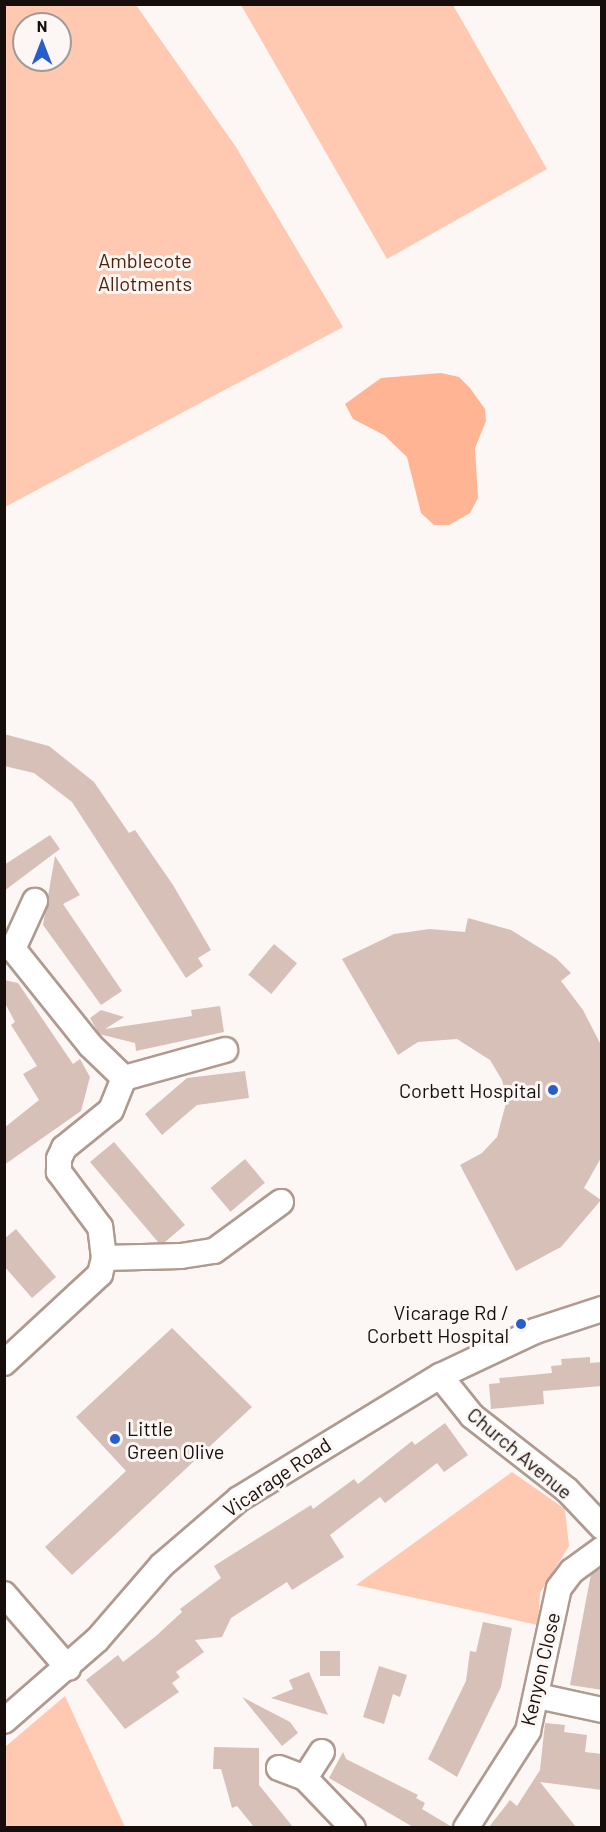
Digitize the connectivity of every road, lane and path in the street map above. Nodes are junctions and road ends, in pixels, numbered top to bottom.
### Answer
1 (35, 901) dead end
2 (9, 950) edge
3 (225, 1050) dead end
4 (124, 1078) junction
5 (281, 1202) dead end
6 (104, 1258) junction
7 (602, 1309) edge
8 (4, 1363) edge
9 (440, 1376) junction
10 (602, 1527) edge
11 (602, 1549) edge
12 (4, 1594) edge
13 (68, 1668) junction
14 (538, 1696) junction
15 (602, 1710) edge
16 (4, 1721) edge
17 (322, 1752) dead end
18 (279, 1768) dead end
19 (305, 1778) junction
20 (353, 1827) edge
21 (466, 1827) edge

1 - 2 street
2 - 4 street
3 - 4 street
4 - 6 street
5 - 6 street
6 - 8 street
7 - 9 street, Vicarage Road
9 - 10 street, Church Avenue
9 - 13 street, Vicarage Road
11 - 14 street, Kenyon Close
12 - 13 street
13 - 16 street, Vicarage Road
14 - 15 street
14 - 21 street, Kenyon Close
17 - 19 street
18 - 19 street
19 - 20 street

